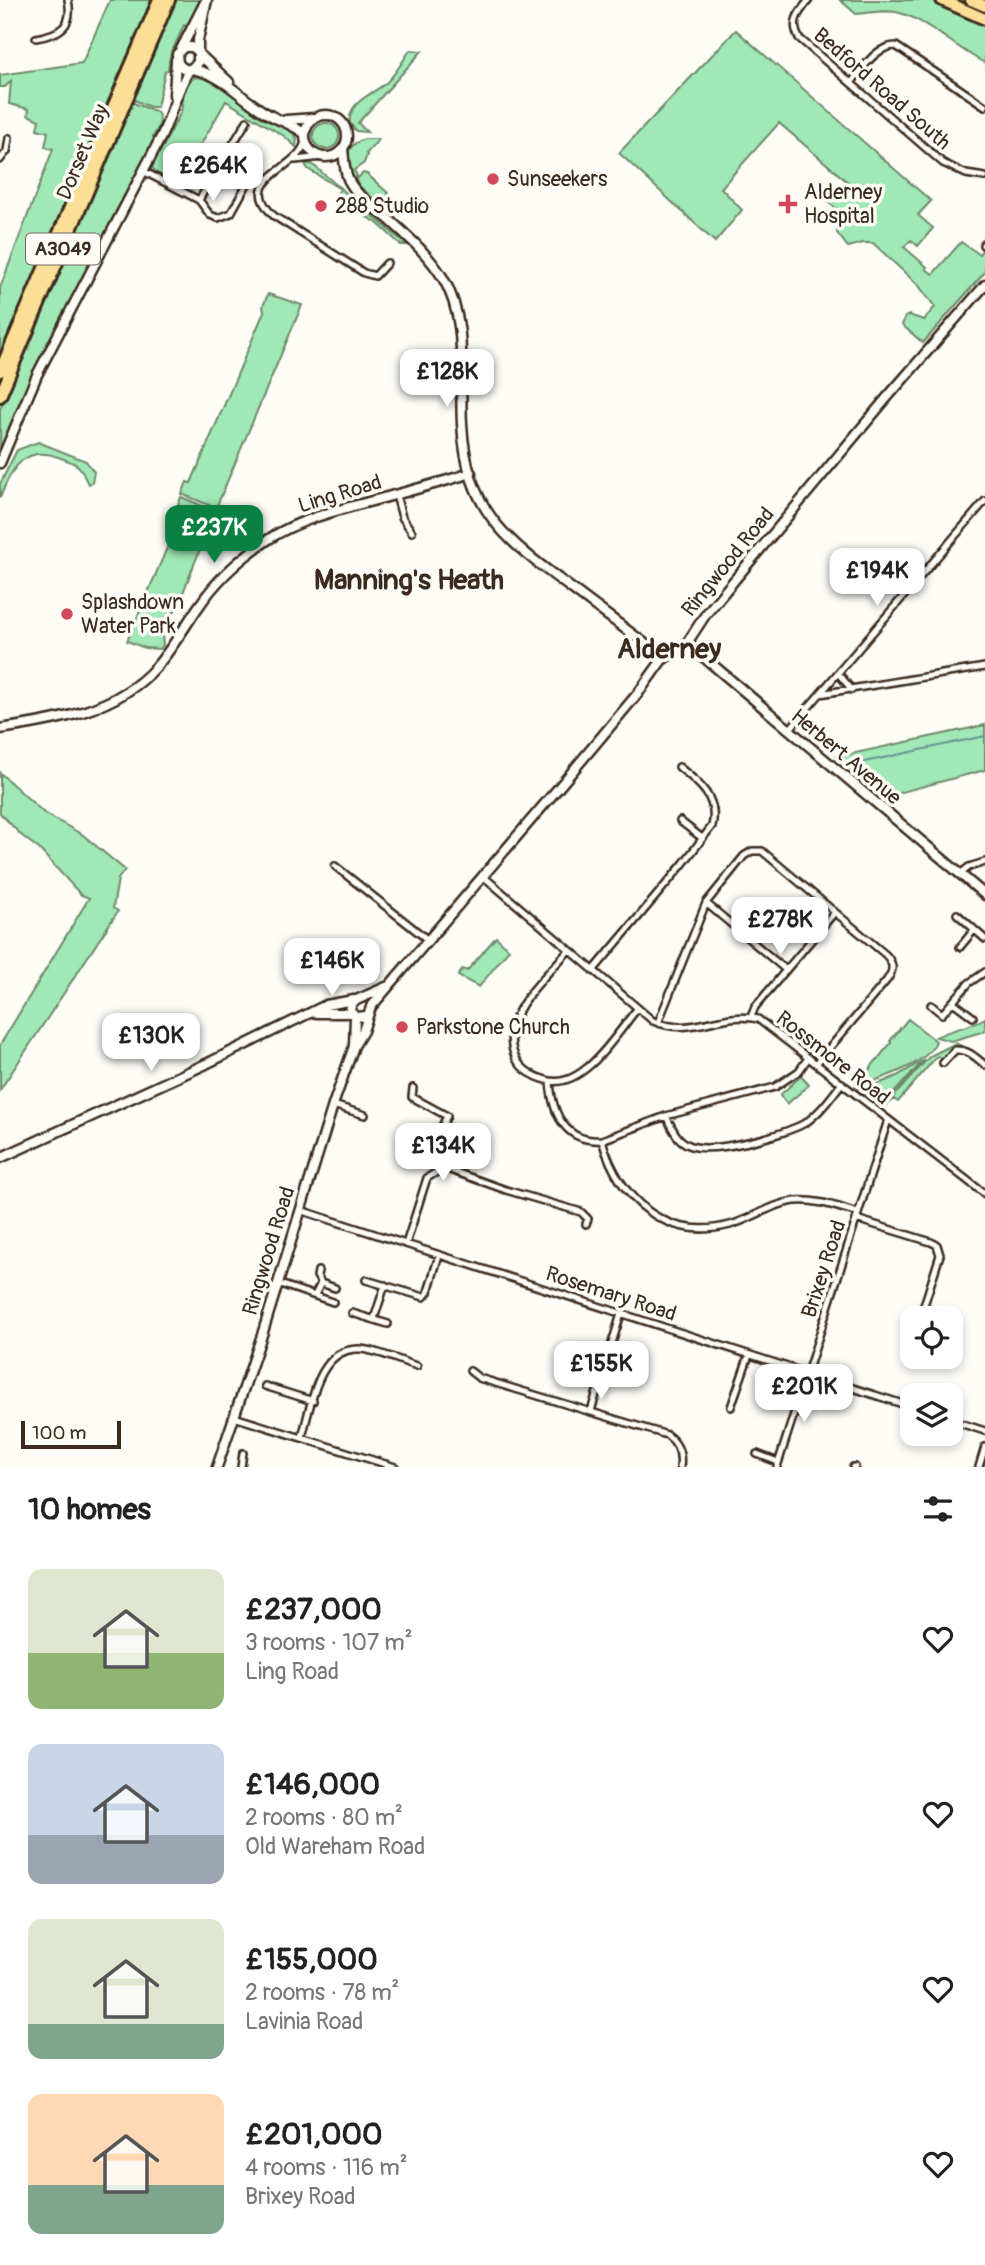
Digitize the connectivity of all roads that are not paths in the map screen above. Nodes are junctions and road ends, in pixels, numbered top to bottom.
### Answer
1 (68, 0) edge
2 (159, 0) edge
3 (169, 0) edge
4 (207, 0) edge
5 (808, 0) edge
6 (942, 0) edge
7 (971, 0) edge
8 (985, 6) edge
9 (985, 19) edge
10 (36, 38) dead end
11 (181, 49) junction
12 (198, 53) junction
13 (176, 60) junction
14 (190, 69) junction
15 (851, 83) junction
16 (233, 88) junction
17 (174, 98) junction
18 (985, 106) edge
19 (316, 118) junction
20 (283, 120) junction
21 (247, 121) dead end
22 (9, 138) dead end
23 (305, 138) junction
24 (233, 145) junction
25 (8, 147) junction
26 (344, 148) junction
27 (18, 149) dead end
28 (325, 157) junction
29 (0, 160) edge
30 (292, 160) junction
31 (345, 169) junction
32 (143, 171) junction
33 (985, 177) edge
34 (199, 200) junction
35 (387, 263) dead end
36 (985, 285) edge
37 (0, 371) edge
38 (0, 396) edge
39 (0, 463) edge
40 (471, 473) junction
41 (396, 495) junction
42 (985, 501) edge
43 (412, 532) dead end
44 (687, 643) junction
45 (662, 660) junction
46 (985, 667) edge
47 (838, 674) junction
48 (852, 690) junction
49 (820, 694) junction
50 (0, 729) edge
51 (789, 731) junction
52 (679, 767) dead end
53 (680, 821) dead end
54 (702, 838) junction
55 (985, 862) edge
56 (335, 866) dead end
57 (960, 874) junction
58 (483, 876) junction
59 (985, 895) edge
60 (706, 903) junction
61 (835, 912) junction
62 (957, 914) dead end
63 (974, 930) junction
64 (985, 939) edge
65 (428, 940) junction
66 (960, 947) dead end
67 (569, 950) junction
68 (786, 970) junction
69 (593, 971) junction
70 (985, 972) edge
71 (388, 986) junction
72 (357, 999) junction
73 (953, 1002) junction
74 (931, 1005) dead end
75 (637, 1009) junction
76 (369, 1012) junction
77 (313, 1014) junction
78 (353, 1015) junction
79 (751, 1017) junction
80 (973, 1017) dead end
81 (658, 1023) junction
82 (354, 1046) junction
83 (808, 1058) junction
84 (943, 1063) dead end
85 (816, 1064) junction
86 (985, 1065) edge
87 (550, 1081) junction
88 (842, 1083) junction
89 (413, 1088) dead end
90 (333, 1105) junction
91 (365, 1115) dead end
92 (666, 1115) junction
93 (888, 1120) junction
94 (602, 1140) junction
95 (0, 1158) edge
96 (440, 1170) junction
97 (985, 1194) edge
98 (300, 1210) junction
99 (857, 1216) junction
100 (586, 1224) dead end
101 (407, 1244) junction
102 (439, 1255) junction
103 (318, 1271) dead end
104 (366, 1280) dead end
105 (277, 1283) junction
106 (321, 1283) junction
107 (384, 1285) junction
108 (335, 1288) dead end
109 (315, 1296) junction
110 (424, 1297) junction
111 (434, 1301) dead end
112 (332, 1303) dead end
113 (924, 1306) edge
114 (352, 1313) dead end
115 (621, 1314) junction
116 (374, 1320) junction
117 (388, 1324) dead end
118 (749, 1355) junction
119 (417, 1366) dead end
120 (470, 1371) dead end
121 (806, 1374) junction
122 (265, 1386) dead end
123 (313, 1401) junction
124 (900, 1404) edge
125 (731, 1407) dead end
126 (591, 1411) junction
127 (233, 1417) junction
128 (963, 1424) edge
129 (985, 1431) edge
130 (302, 1437) junction
131 (985, 1447) edge
132 (243, 1453) dead end
133 (757, 1454) dead end
134 (777, 1464) edge
135 (217, 1467) edge
136 (241, 1467) edge
137 (395, 1467) edge
138 (680, 1467) edge
139 (979, 1467) edge

1 - 10 street
2 - 37 highway, Dorset Way / A3049
3 - 38 highway, Dorset Way / A3049
4 - 11 street
4 - 12 street
5 - 15 street, Bedford Road South
6 - 9 highway
7 - 8 highway
11 - 12 street
11 - 13 street
12 - 14 street
12 - 16 street
13 - 14 street
13 - 17 street
14 - 16 street
14 - 17 street
15 - 18 street
15 - 33 street, Bedford Road South
16 - 20 street
17 - 32 street
19 - 20 street
19 - 23 street
19 - 26 street
20 - 23 street
21 - 24 street
22 - 25 street
23 - 28 street
23 - 30 street
24 - 34 street
24 - 34 street
25 - 27 street
25 - 29 street
26 - 28 street
26 - 31 street
28 - 30 street
28 - 31 street
30 - 35 street
31 - 40 street
32 - 34 street
32 - 39 street
36 - 44 street, Ringwood Road
40 - 41 street, Ling Road
40 - 45 street
41 - 43 street
41 - 50 street, Ling Road
42 - 47 street
44 - 45 street, Ringwood Road
44 - 51 street, Herbert Avenue
45 - 58 street, Ringwood Road
46 - 48 street
47 - 48 street
47 - 49 street
48 - 49 street
49 - 51 street
51 - 57 street, Herbert Avenue
52 - 54 street
53 - 54 street
54 - 69 street
55 - 57 street
56 - 65 street
57 - 59 street, Herbert Avenue
58 - 65 street, Ringwood Road
58 - 67 street, Rossmore Road
60 - 61 street
60 - 68 street
60 - 81 street
61 - 68 street
61 - 85 street
62 - 63 street
63 - 64 street
63 - 66 street
65 - 71 street, Ringwood Road
67 - 69 street, Rossmore Road
67 - 87 street
68 - 79 street
69 - 75 street, Rossmore Road
70 - 73 street
71 - 72 street, Ringwood Road
71 - 76 street, Ringwood Road
72 - 76 street
72 - 77 street, Ringwood Road
72 - 78 street, Ringwood Road
73 - 74 street
73 - 80 street
75 - 81 street, Rossmore Road
75 - 87 street
76 - 78 street
76 - 82 street, Ringwood Road
77 - 78 street
77 - 95 street, Ringwood Road
78 - 82 street, Ringwood Road
79 - 81 street, Rossmore Road
79 - 83 street, Rossmore Road
82 - 90 street, Ringwood Road
83 - 85 street, Rossmore Road
83 - 92 street
84 - 86 street
85 - 88 street, Rossmore Road
87 - 94 street
88 - 92 street
88 - 93 street, Rossmore Road
89 - 96 street
90 - 91 street
90 - 98 street, Ringwood Road
92 - 94 street
93 - 97 street, Rossmore Road
93 - 99 street, Brixey Road
94 - 99 street
96 - 100 street
96 - 101 street
98 - 101 street, Rosemary Road
98 - 105 street, Ringwood Road
99 - 113 street
99 - 121 street, Brixey Road
101 - 102 street, Rosemary Road
102 - 110 street
102 - 115 street, Rosemary Road
103 - 106 street
104 - 107 street
105 - 109 street
105 - 127 street, Ringwood Road
106 - 108 street
106 - 109 street
107 - 110 street
107 - 116 street
109 - 112 street
110 - 111 street
114 - 116 street
115 - 118 street, Rosemary Road
115 - 126 street
116 - 117 street
118 - 121 street, Rosemary Road
118 - 125 street
119 - 123 street
120 - 126 street
121 - 124 street, Rosemary Road
121 - 134 street, Brixey Road
122 - 123 street
123 - 130 street
126 - 138 street
127 - 130 street
127 - 135 street, Ringwood Road
128 - 129 street
130 - 137 street
131 - 139 street
132 - 136 street
133 - 134 street

